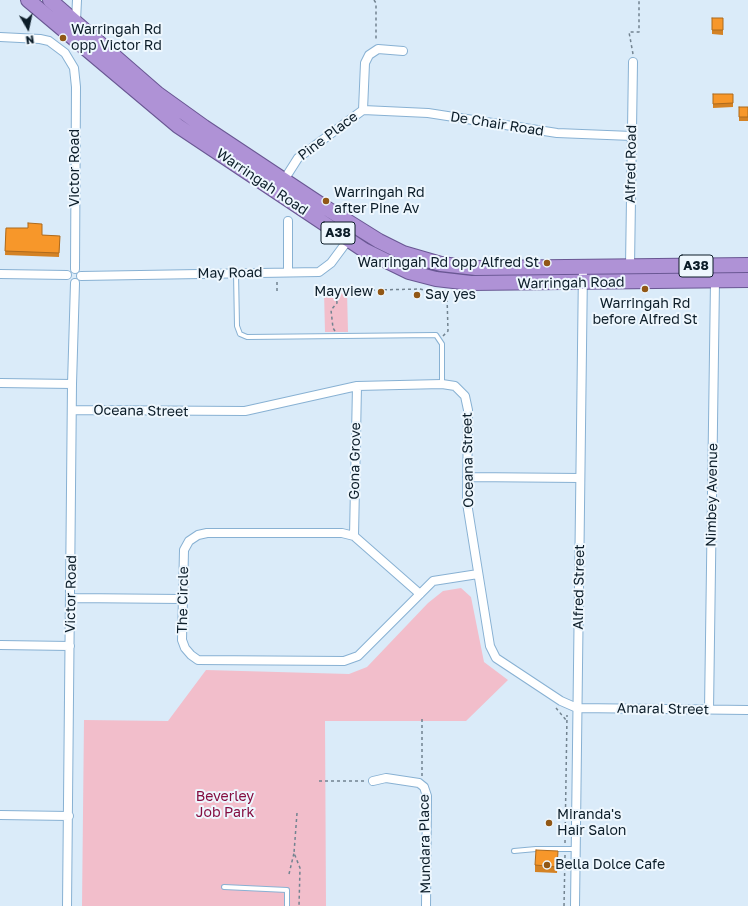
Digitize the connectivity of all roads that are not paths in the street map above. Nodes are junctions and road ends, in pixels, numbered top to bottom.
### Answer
1 (28, 0) edge
2 (50, 0) edge
3 (77, 0) edge
4 (76, 21) junction
5 (66, 33) junction
6 (0, 38) edge
7 (403, 50) dead end
8 (633, 62) dead end
9 (363, 110) junction
10 (632, 136) junction
11 (284, 180) junction
12 (276, 192) junction
13 (288, 221) dead end
14 (357, 227) junction
15 (348, 240) junction
16 (748, 265) edge
17 (630, 266) junction
18 (583, 268) junction
19 (74, 269) junction
20 (288, 272) junction
21 (236, 273) junction
22 (0, 274) edge
23 (67, 275) junction
24 (81, 276) junction
25 (748, 280) edge
26 (715, 281) junction
27 (583, 282) junction
28 (75, 283) junction
29 (0, 383) edge
30 (72, 384) junction
31 (442, 384) junction
32 (357, 386) junction
33 (72, 410) junction
34 (468, 477) junction
35 (580, 478) junction
36 (354, 536) junction
37 (478, 574) junction
38 (420, 594) junction
39 (72, 598) junction
40 (182, 598) junction
41 (0, 645) edge
42 (70, 646) junction
43 (577, 708) junction
44 (708, 710) junction
45 (748, 710) edge
46 (373, 781) road end
47 (0, 815) edge
48 (68, 816) junction
49 (575, 849) junction
50 (514, 851) dead end
51 (224, 887) dead end
52 (67, 906) edge
53 (288, 906) edge
54 (426, 906) edge
55 (575, 906) edge

1 - 5 highway, Warringah Road / A38
2 - 4 highway, Warringah Road / A38
3 - 4 street
4 - 5 highway
4 - 11 highway, Warringah Road / A38
5 - 12 highway, Warringah Road / A38
6 - 19 street, Victor Road
7 - 9 street, Pine Place
8 - 10 street, Alfred Road
9 - 10 street, De Chair Road
9 - 11 street, Pine Place
10 - 17 street, Alfred Road
11 - 12 highway
11 - 14 highway, Warringah Road / A38
12 - 15 highway, Warringah Road / A38
13 - 20 street
14 - 15 street, May Road
14 - 18 highway, Warringah Road / A38
15 - 20 street, May Road
15 - 27 highway, Warringah Road / A38
16 - 17 highway, Warringah Road / A38
17 - 18 highway, Warringah Road / A38
18 - 27 street, Alfred Street
19 - 23 street
19 - 24 street
20 - 21 street, May Road
21 - 24 street, May Road
21 - 31 lane
22 - 23 street
23 - 28 street
24 - 28 street
25 - 26 highway, Warringah Road / A38
26 - 27 highway, Warringah Road / A38
26 - 44 street, Nimbey Avenue
27 - 35 street, Alfred Street
28 - 30 street, Victor Road
29 - 30 street
30 - 33 street, Victor Road
31 - 32 street, Oceana Street
31 - 34 street, Oceana Street
32 - 33 street, Oceana Street
32 - 36 street, Gona Grove
33 - 39 street, Victor Road
34 - 35 street
34 - 37 street, Oceana Street
35 - 43 street, Alfred Street
36 - 38 street
36 - 40 street, The Circle
37 - 38 street, The Circle
37 - 43 street, Oceana Street
38 - 40 street, The Circle
39 - 40 street
39 - 42 street, Victor Road
41 - 42 street
42 - 48 street, Victor Road
43 - 44 street, Amaral Street
43 - 49 street, Alfred Street
44 - 45 street, Amaral Street
46 - 54 street, Mundara Place
47 - 48 street
48 - 52 street, Victor Road
49 - 50 lane
49 - 55 street, Alfred Street
51 - 53 lane

